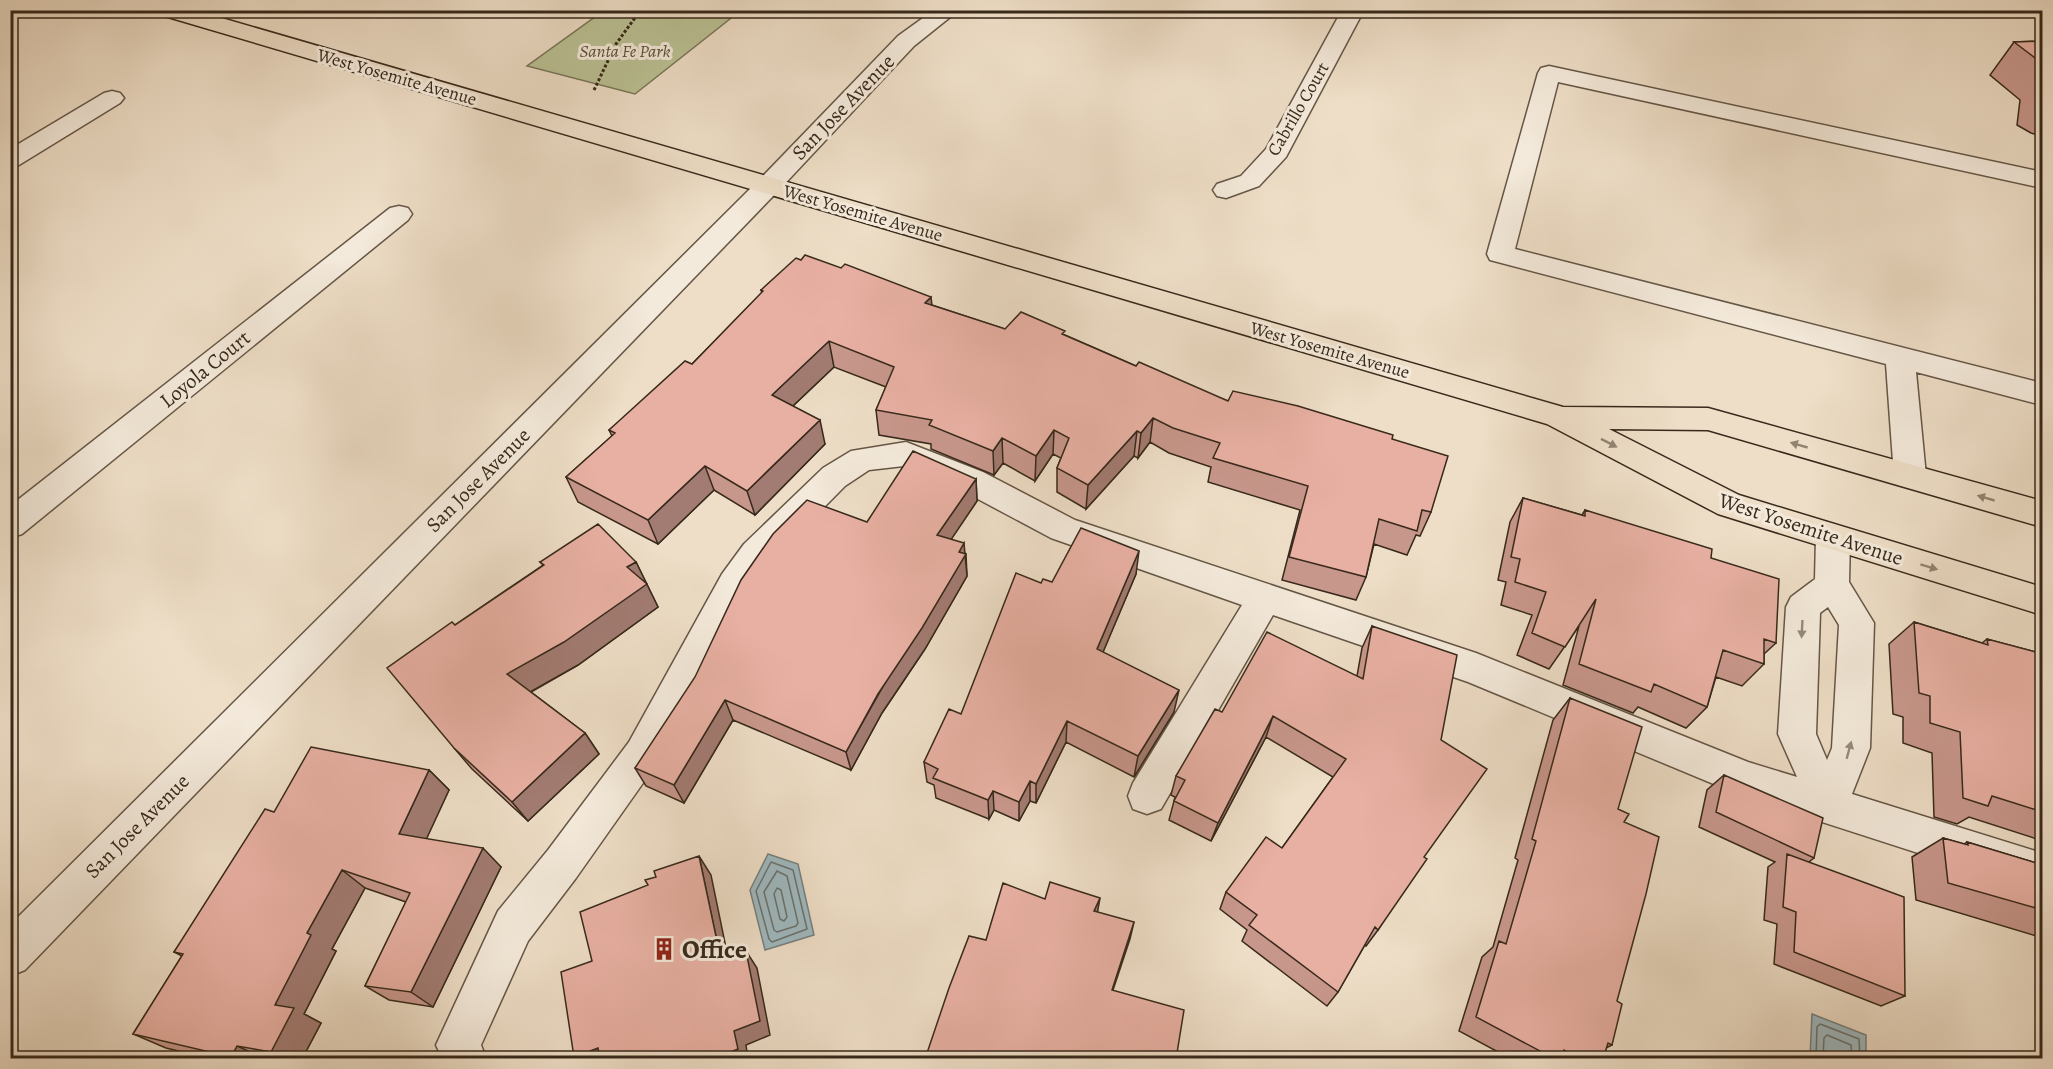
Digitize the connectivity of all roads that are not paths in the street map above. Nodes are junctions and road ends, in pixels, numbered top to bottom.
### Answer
1 (169, 10) edge
2 (950, 10) edge
3 (1353, 10) edge
4 (112, 98) dead end
5 (10, 160) edge
6 (2043, 180) edge
7 (769, 185) junction
8 (1226, 190) dead end
9 (399, 214) dead end
10 (1900, 357) junction
11 (2043, 394) edge
12 (1557, 417) junction
13 (1910, 476) junction
14 (2043, 514) edge
15 (10, 525) edge
16 (1833, 538) junction
17 (1832, 585) junction
18 (1264, 599) junction
19 (2043, 601) edge
20 (1147, 796) dead end
21 (1828, 805) junction
22 (2043, 873) edge
23 (10, 955) edge
24 (464, 1059) edge

1 - 7 main road, West Yosemite Avenue
2 - 7 street, San Jose Avenue
3 - 8 street, Cabrillo Court
4 - 5 street
6 - 10 street
7 - 12 main road, West Yosemite Avenue
7 - 23 street, San Jose Avenue
9 - 15 street, Loyola Court
10 - 11 street
10 - 13 street
13 -> 12 main road, West Yosemite Avenue
12 -> 16 main road, West Yosemite Avenue
14 -> 13 main road, West Yosemite Avenue
16 - 17 street
16 -> 19 main road, West Yosemite Avenue
21 -> 17 street
17 -> 21 street
18 - 20 street
18 - 21 street
18 - 24 street
21 - 22 street

